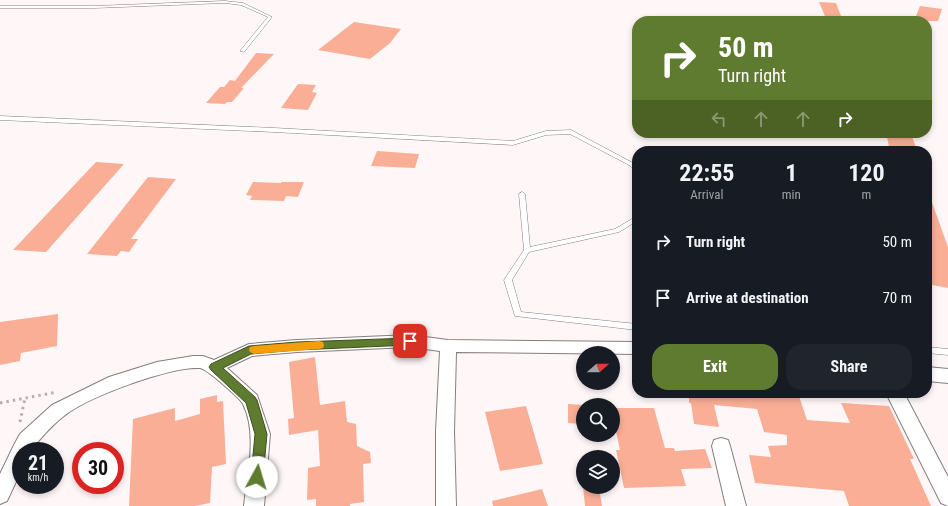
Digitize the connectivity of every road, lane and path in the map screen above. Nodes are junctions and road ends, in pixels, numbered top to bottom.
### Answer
1 (0, 7) edge
2 (242, 50) dead end
3 (0, 118) edge
4 (632, 165) edge
5 (522, 194) dead end
6 (632, 221) edge
7 (527, 250) junction
8 (632, 326) edge
9 (448, 346) junction
10 (632, 348) edge
11 (932, 350) edge
12 (948, 352) edge
13 (215, 367) junction
14 (932, 374) edge
15 (948, 376) edge
16 (898, 398) edge
17 (26, 442) edge
18 (721, 446) dead end
19 (12, 470) edge
20 (0, 495) edge
21 (948, 498) edge
22 (254, 506) edge
23 (446, 506) edge
24 (736, 506) edge

1 - 2 lane
3 - 4 lane
5 - 7 lane
6 - 7 lane
7 - 8 lane
9 - 10 street
9 - 13 street
9 - 23 street
11 - 12 lane
13 - 17 street
13 - 22 street
14 - 15 street
16 - 21 street
18 - 24 street
19 - 20 street

